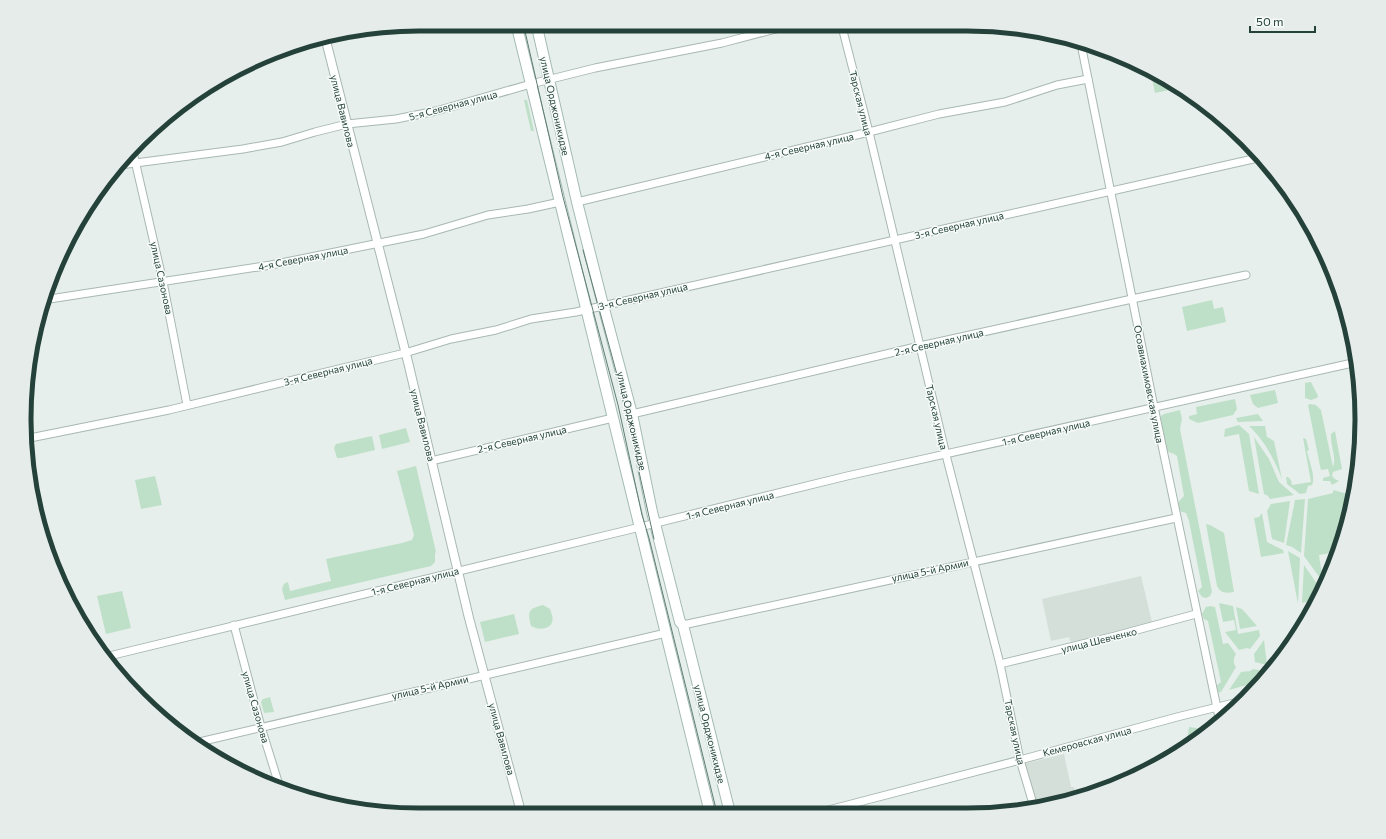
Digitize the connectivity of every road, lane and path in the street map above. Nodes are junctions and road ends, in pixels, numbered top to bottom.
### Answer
1 (518, 31) edge
2 (538, 31) edge
3 (768, 31) edge
4 (843, 31) edge
5 (326, 42) edge
6 (1082, 49) edge
7 (1088, 79) junction
8 (549, 80) junction
9 (531, 84) junction
10 (347, 124) junction
11 (869, 132) junction
12 (134, 156) edge
13 (1255, 159) edge
14 (136, 163) junction
15 (126, 164) edge
16 (1111, 191) junction
17 (560, 202) junction
18 (577, 202) junction
19 (895, 240) junction
20 (378, 243) junction
21 (1246, 275) dead end
22 (163, 282) junction
23 (51, 299) edge
24 (1132, 299) junction
25 (603, 305) junction
26 (586, 309) junction
27 (920, 346) junction
28 (405, 353) junction
29 (1351, 363) edge
30 (187, 405) junction
31 (1154, 408) junction
32 (632, 414) junction
33 (613, 418) junction
34 (32, 438) edge
35 (946, 455) junction
36 (431, 460) junction
37 (1176, 518) junction
38 (655, 523) junction
39 (640, 527) junction
40 (974, 561) junction
41 (458, 571) junction
42 (1196, 614) junction
43 (234, 625) junction
44 (684, 625) junction
45 (666, 632) junction
46 (111, 656) edge
47 (1000, 664) junction
48 (484, 674) junction
49 (1231, 704) edge
50 (1216, 708) junction
51 (1218, 716) edge
52 (261, 727) junction
53 (202, 741) edge
54 (1020, 760) junction
55 (278, 780) edge
56 (1033, 802) edge
57 (520, 808) edge
58 (709, 808) edge
59 (729, 808) edge
60 (836, 808) edge

1 - 9 main road, улица Орджоникидзе
2 - 8 main road, улица Орджоникидзе
3 - 8 street, 5-я Северная улица
4 - 11 street, Тарская улица
5 - 10 street, улица Вавилова
6 - 7 street, Осоавиахимовская улица
7 - 11 street, 4-я Северная улица
7 - 16 street, Осоавиахимовская улица
8 - 9 street, 5-я Северная улица
8 - 18 main road, улица Орджоникидзе
9 - 10 street, 5-я Северная улица
9 - 17 main road, улица Орджоникидзе
10 - 14 street, 5-я Северная улица
10 - 20 street, улица Вавилова
11 - 18 street, 4-я Северная улица
11 - 19 street, Тарская улица
12 - 14 street, улица Сазонова
13 - 16 street, 3-я Северная улица
14 - 15 street, 5-я Северная улица
14 - 22 street, улица Сазонова
16 - 19 street, 3-я Северная улица
16 - 24 street, Осоавиахимовская улица
17 - 20 street, 4-я Северная улица
17 - 26 main road, улица Орджоникидзе
18 - 25 main road, улица Орджоникидзе
19 - 25 street, 3-я Северная улица
19 - 27 street, Тарская улица
20 - 22 street, 4-я Северная улица
20 - 28 street, улица Вавилова
21 - 24 street, 2-я Северная улица
22 - 23 street, 4-я Северная улица
22 - 30 street, улица Сазонова
24 - 27 street, 2-я Северная улица
24 - 31 street, Осоавиахимовская улица
25 - 26 street, 3-я Северная улица
25 - 32 main road, улица Орджоникидзе
26 - 28 street, 3-я Северная улица
26 - 33 main road, улица Орджоникидзе
27 - 32 street, 2-я Северная улица
27 - 35 street, Тарская улица
28 - 30 street, 3-я Северная улица
28 - 36 street, улица Вавилова
29 - 31 street, 1-я Северная улица
30 - 34 street, 3-я Северная улица
31 - 35 street, 1-я Северная улица
31 - 37 street, Осоавиахимовская улица
32 - 38 main road, улица Орджоникидзе
33 - 36 street, 2-я Северная улица
33 - 39 main road, улица Орджоникидзе
35 - 38 street, 1-я Северная улица
35 - 40 street, Тарская улица
36 - 41 street, улица Вавилова
37 - 40 street, улица 5-й Армии
37 - 42 street, Осоавиахимовская улица
38 - 39 street, 1-я Северная улица
38 - 44 main road, улица Орджоникидзе
39 - 41 street, 1-я Северная улица
39 - 45 main road, улица Орджоникидзе
40 - 44 street, улица 5-й Армии
40 - 47 street, Тарская улица
41 - 43 street, 1-я Северная улица
41 - 48 street, улица Вавилова
42 - 47 street, улица Шевченко
42 - 50 street, Осоавиахимовская улица
43 - 46 street, 1-я Северная улица
43 - 52 street, улица Сазонова
44 - 59 main road, улица Орджоникидзе
45 - 48 street, улица 5-й Армии
45 - 58 main road, улица Орджоникидзе
47 - 54 street, Тарская улица
48 - 52 street, улица 5-й Армии
48 - 57 street, улица Вавилова
49 - 50 street, Кемеровская улица
50 - 51 street, Осоавиахимовская улица
50 - 54 street, Кемеровская улица
52 - 53 street, улица 5-й Армии
52 - 55 street, улица Сазонова
54 - 56 street, Тарская улица
54 - 60 street, Кемеровская улица

